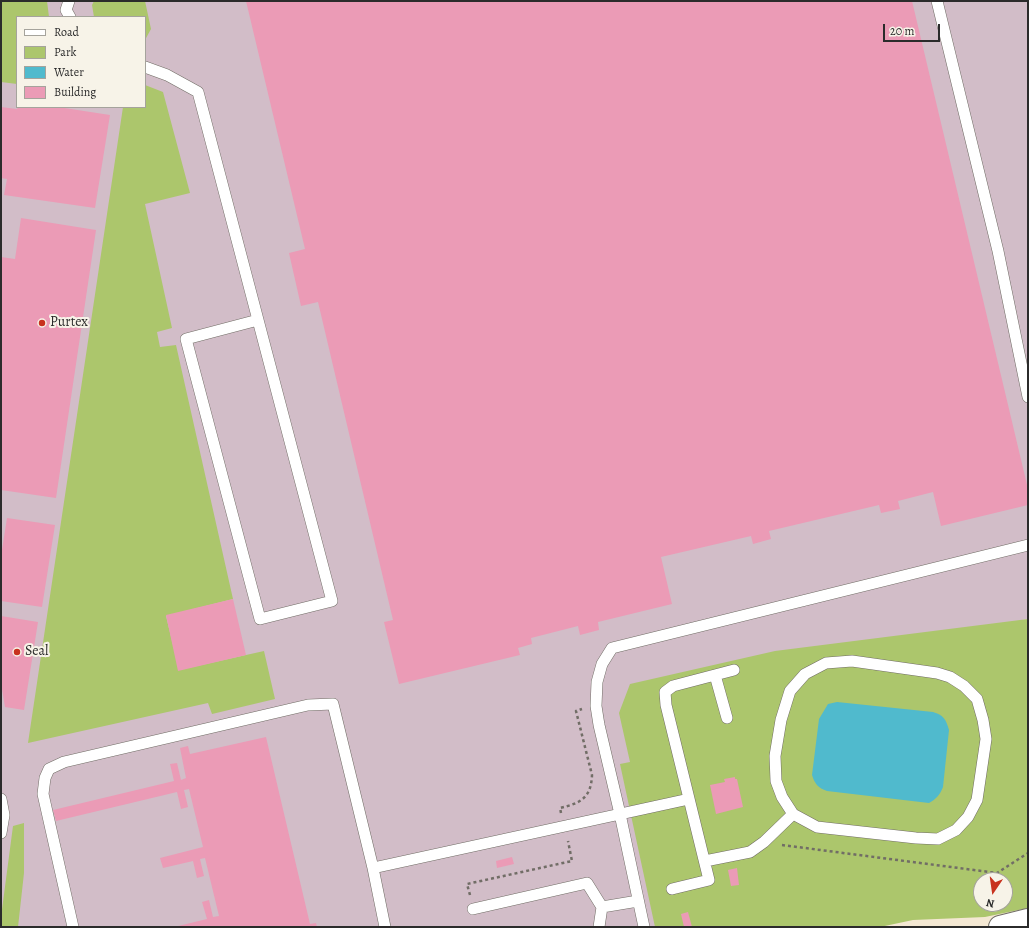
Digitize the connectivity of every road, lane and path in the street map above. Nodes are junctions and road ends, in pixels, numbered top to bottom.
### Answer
1 (69, 1) edge
2 (937, 1) edge
3 (69, 16) edge
4 (146, 67) edge
5 (258, 320) junction
6 (1028, 397) edge
7 (1028, 545) edge
8 (734, 670) dead end
9 (715, 675) junction
10 (726, 718) dead end
11 (1, 799) edge
12 (689, 799) junction
13 (620, 814) junction
14 (793, 814) junction
15 (2, 815) edge
16 (1, 832) edge
17 (764, 842) junction
18 (1028, 853) edge
19 (705, 861) junction
20 (373, 868) junction
21 (672, 889) dead end
22 (638, 900) junction
23 (602, 907) junction
24 (473, 909) dead end
25 (1028, 920) edge
26 (73, 927) edge
27 (386, 927) edge
28 (599, 927) edge
29 (644, 927) edge
30 (1003, 927) edge

1 - 3 lane
2 - 6 lane
4 - 5 lane
5 - 5 lane
7 - 13 lane
8 - 9 lane
9 - 10 lane
9 - 12 lane
11 - 15 lane
12 - 13 lane
12 - 19 lane
13 - 20 lane
13 - 22 lane
14 - 14 lane
14 - 17 lane
15 - 16 lane
17 - 18 path
17 - 19 lane
19 - 21 lane
20 - 26 lane
20 - 27 lane
22 - 23 lane
22 - 29 lane
23 - 24 lane
23 - 28 lane
25 - 30 street

